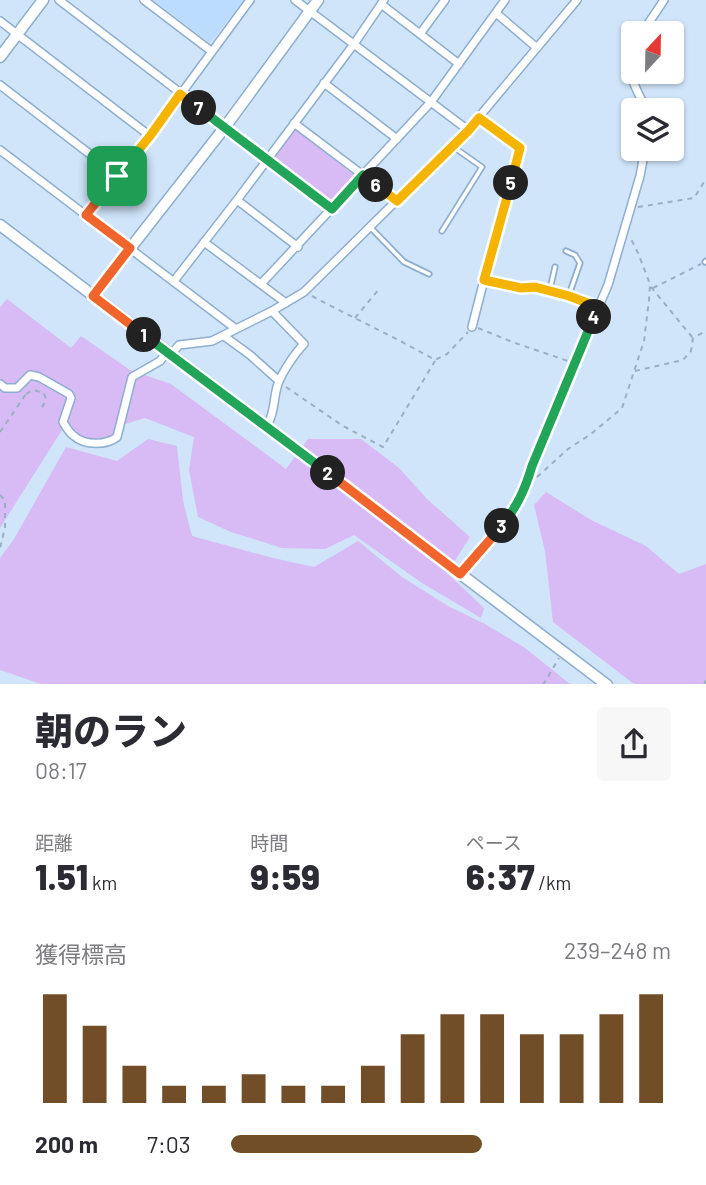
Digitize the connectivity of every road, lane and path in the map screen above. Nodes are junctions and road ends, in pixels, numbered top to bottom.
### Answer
1 (43, 0) edge
2 (59, 0) edge
3 (144, 0) edge
4 (250, 0) edge
5 (295, 0) edge
6 (318, 0) edge
7 (445, 0) edge
8 (505, 0) edge
9 (577, 0) edge
10 (664, 0) edge
11 (383, 2) edge
12 (310, 11) junction
13 (496, 13) junction
14 (0, 20) edge
15 (650, 21) edge
16 (17, 34) junction
17 (420, 34) junction
18 (354, 44) junction
19 (537, 48) junction
20 (211, 51) junction
21 (0, 57) edge
22 (458, 64) junction
23 (324, 83) junction
24 (0, 85) edge
25 (180, 94) junction
26 (431, 102) junction
27 (479, 118) junction
28 (294, 122) junction
29 (225, 127) junction
30 (468, 131) junction
31 (150, 136) junction
32 (397, 139) junction
33 (452, 146) junction
34 (520, 148) joint
35 (0, 150) edge
36 (266, 159) junction
37 (643, 161) edge
38 (363, 175) junction
39 (117, 176) junction
40 (706, 179) edge
41 (237, 200) junction
42 (397, 201) junction
43 (631, 206) junction
44 (332, 209) junction
45 (86, 215) junction
46 (0, 225) edge
47 (370, 227) junction
48 (624, 230) junction
49 (442, 231) dead end
50 (204, 242) junction
51 (298, 247) junction
52 (130, 248) junction
53 (566, 251) dead end
54 (706, 262) edge
55 (555, 267) dead end
56 (429, 274) dead end
57 (484, 280) junction
58 (174, 281) junction
59 (261, 284) junction
60 (649, 284) junction
61 (652, 288) junction
62 (379, 289) dead end
63 (549, 291) junction
64 (304, 292) junction
65 (93, 296) junction
66 (569, 296) junction
67 (286, 303) junction
68 (598, 307) junction
69 (272, 311) junction
70 (354, 319) junction
71 (472, 327) junction
72 (236, 329) junction
73 (706, 331) edge
74 (224, 336) junction
75 (693, 338) junction
76 (169, 353) junction
77 (435, 360) junction
78 (574, 363) junction
79 (634, 371) junction
80 (279, 382) junction
81 (0, 384) edge
82 (42, 408) dead end
83 (267, 426) junction
84 (0, 432) edge
85 (526, 487) junction
86 (0, 495) edge
87 (0, 548) edge
88 (460, 574) junction
89 (563, 651) junction
90 (706, 680) edge
91 (543, 684) edge
92 (607, 684) edge
93 (704, 684) edge

1 - 16 street
2 - 25 street
3 - 20 street
4 - 20 street
5 - 12 street
6 - 12 street
7 - 17 street
8 - 13 street
9 - 19 street
10 - 15 street
11 - 17 street
11 - 18 street
12 - 18 street
12 - 29 street
13 - 19 street
13 - 22 street
14 - 16 street
16 - 21 street
16 - 31 street
17 - 22 street
18 - 23 street
18 - 26 street
19 - 27 street
20 - 25 street
22 - 26 street
23 - 28 street
23 - 32 street
24 - 39 street
25 - 29 street
25 - 31 street
26 - 30 street
26 - 32 street
27 - 30 street
27 - 34 street
28 - 36 street
28 - 38 street
29 - 36 street
29 - 52 street
30 - 33 street
31 - 39 street
32 - 38 street
33 - 42 street
33 - 49 lane
34 - 57 path
35 - 45 street
36 - 41 street
36 - 44 street
37 - 43 street
38 - 42 street
38 - 44 street
39 - 45 street
40 - 43 path
41 - 50 street
41 - 51 street
42 - 47 street
43 - 48 street
44 - 51 street
45 - 52 street
46 - 65 street
47 - 56 lane
47 - 64 street
48 - 60 path
48 - 68 street
50 - 58 street
50 - 59 street
51 - 59 street
52 - 58 street
52 - 65 street
53 - 66 lane
54 - 61 path
55 - 63 lane
57 - 63 street
57 - 71 street
58 - 72 street
59 - 67 street
60 - 61 path
60 - 79 path
61 - 75 path
62 - 70 path
63 - 66 street
64 - 67 street
64 - 70 path
65 - 76 street
66 - 68 street
67 - 69 street
68 - 78 street
69 - 72 street
69 - 80 street
70 - 77 path
71 - 77 path
71 - 78 path
72 - 74 street
73 - 75 path
74 - 76 street
74 - 80 street
75 - 79 path
76 - 81 street
76 - 83 street
77 - 80 path
78 - 85 street
79 - 85 path
80 - 83 street
82 - 84 path
83 - 88 street
85 - 88 street
86 - 87 path
88 - 89 street
89 - 91 path
89 - 92 street
90 - 93 path

